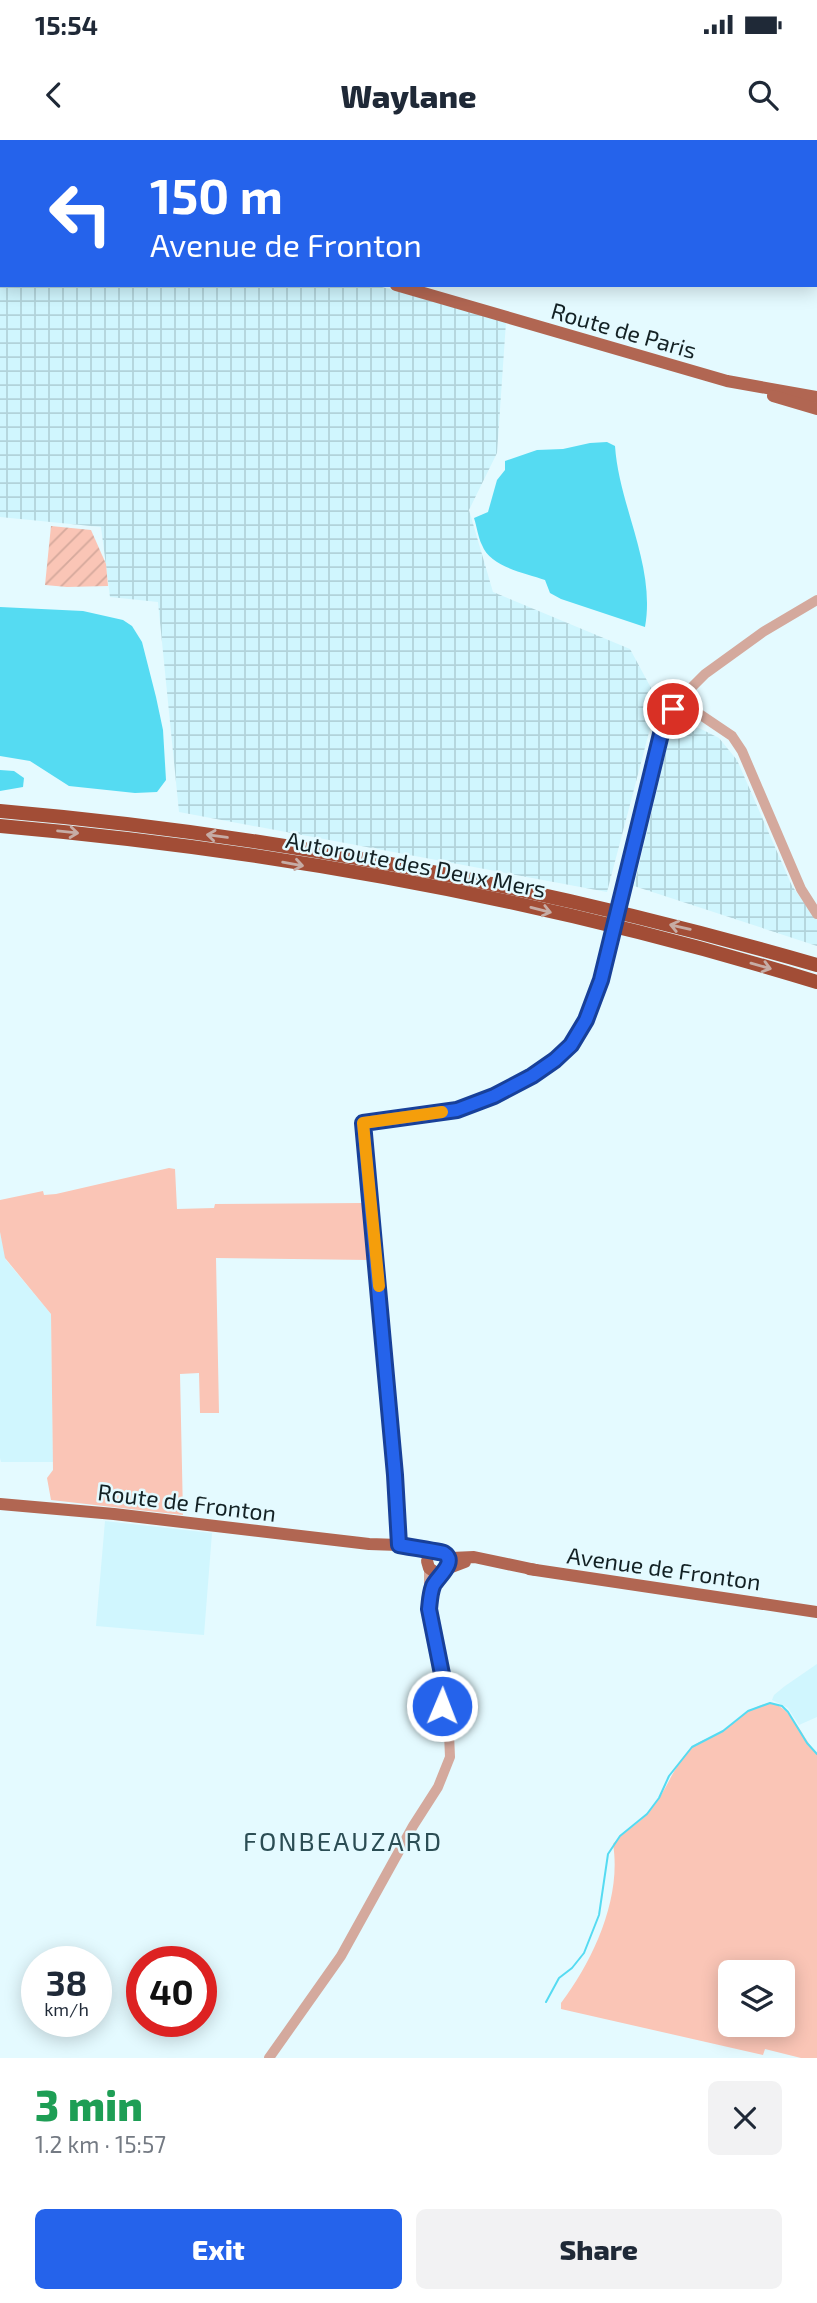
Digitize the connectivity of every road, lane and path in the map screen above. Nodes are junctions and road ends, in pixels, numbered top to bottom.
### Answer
1 (403, 287) edge
2 (761, 389) junction
3 (817, 397) edge
4 (817, 410) edge
5 (817, 600) edge
6 (688, 692) junction
7 (689, 707) junction
8 (673, 709) junction
9 (0, 811) edge
10 (0, 826) edge
11 (817, 914) edge
12 (817, 965) edge
13 (817, 982) edge
14 (0, 1504) edge
15 (369, 1544) junction
16 (399, 1545) junction
17 (430, 1560) junction
18 (446, 1565) junction
19 (429, 1609) junction
20 (817, 1610) edge
21 (268, 2058) edge

1 - 2 main road, Route de Paris
2 - 3 main road, Route de Paris
2 - 4 main road, Route de Paris
5 - 6 street
6 - 7 street
6 - 8 street
7 - 8 street
7 - 11 street
8 - 16 street
12 -> 9 highway, Autoroute des Deux Mers
10 -> 13 highway, Autoroute des Deux Mers
14 - 15 main road, Route de Fronton
15 - 16 main road
15 - 17 main road
16 - 17 main road
17 - 18 main road
17 - 18 main road
17 - 19 street
18 - 19 street
18 - 20 main road, Avenue de Fronton
19 - 21 street

